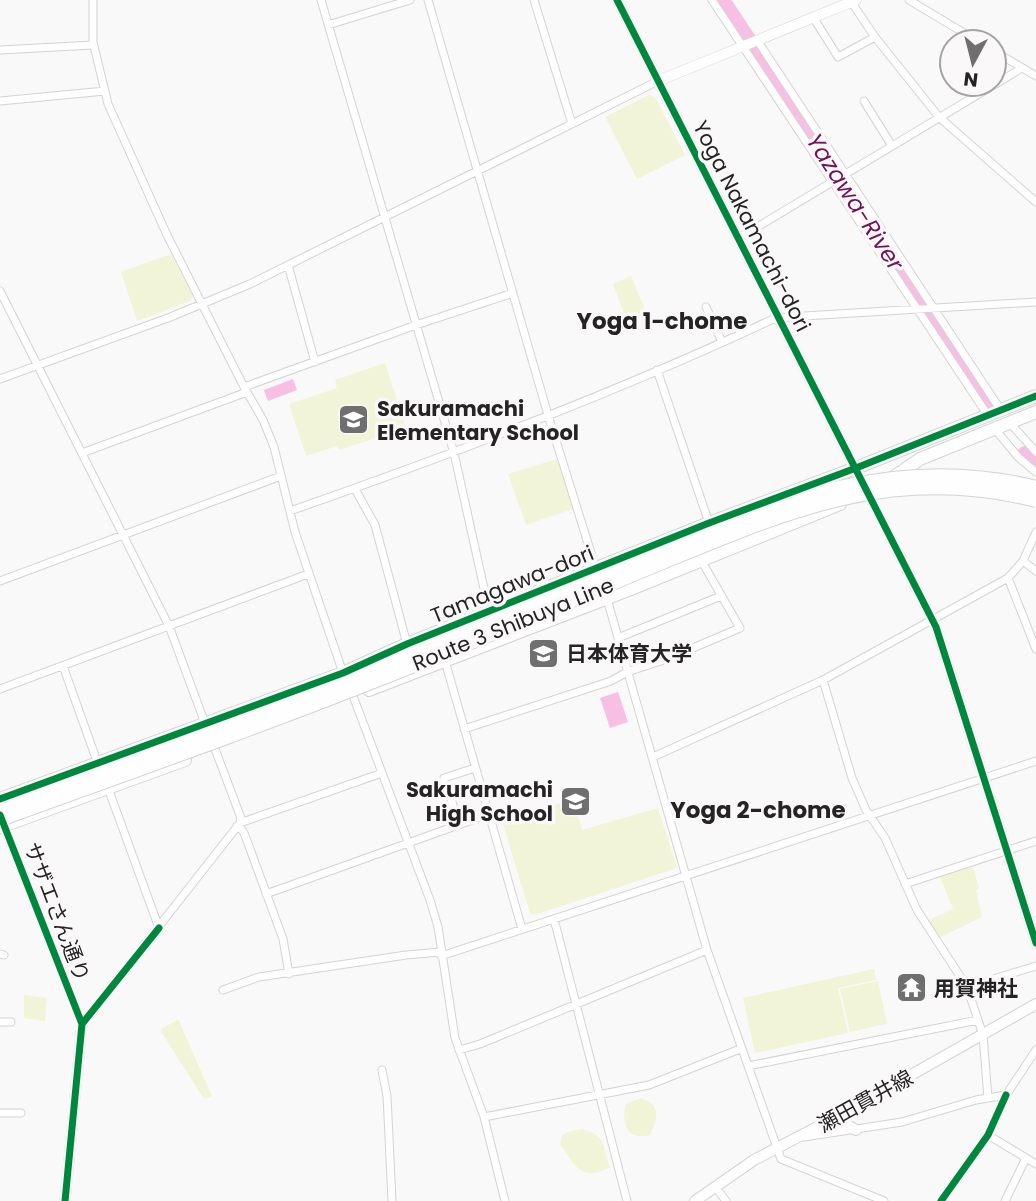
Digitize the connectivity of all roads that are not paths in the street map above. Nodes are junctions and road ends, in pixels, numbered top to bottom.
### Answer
1 (93, 0) edge
2 (321, 0) edge
3 (410, 0) edge
4 (428, 0) edge
5 (534, 0) edge
6 (617, 0) edge
7 (712, 0) edge
8 (909, 0) edge
9 (852, 1) edge
10 (813, 17) junction
11 (328, 25) junction
12 (956, 28) edge
13 (875, 37) junction
14 (756, 40) junction
15 (93, 45) junction
16 (743, 45) junction
17 (0, 50) edge
18 (1008, 60) edge
19 (1022, 68) junction
20 (1036, 76) edge
21 (659, 81) junction
22 (105, 91) junction
23 (0, 101) edge
24 (864, 101) dead end
25 (939, 117) junction
26 (572, 124) junction
27 (892, 146) junction
28 (477, 171) junction
29 (846, 173) junction
30 (833, 180) junction
31 (1036, 202) edge
32 (384, 217) junction
33 (739, 238) junction
34 (288, 265) junction
35 (0, 291) edge
36 (513, 293) junction
37 (1036, 302) edge
38 (202, 304) junction
39 (706, 307) dead end
40 (933, 307) junction
41 (917, 309) junction
42 (779, 318) junction
43 (416, 325) junction
44 (722, 342) junction
45 (315, 362) junction
46 (38, 365) junction
47 (657, 370) junction
48 (0, 379) edge
49 (245, 389) junction
50 (1036, 396) edge
51 (993, 412) junction
52 (1036, 412) edge
53 (548, 415) junction
54 (1009, 422) junction
55 (994, 428) junction
56 (1034, 447) edge
57 (82, 453) junction
58 (454, 453) junction
59 (856, 468) junction
60 (1036, 472) edge
61 (281, 476) junction
62 (1036, 488) edge
63 (355, 489) junction
64 (871, 496) junction
65 (1036, 500) edge
66 (1036, 508) edge
67 (290, 511) junction
68 (709, 523) junction
69 (1036, 532) edge
70 (123, 534) junction
71 (700, 560) junction
72 (1023, 561) junction
73 (597, 569) junction
74 (1036, 571) edge
75 (309, 574) junction
76 (1008, 578) junction
77 (0, 581) edge
78 (721, 596) junction
79 (607, 599) junction
80 (489, 611) junction
81 (933, 620) junction
82 (169, 626) junction
83 (618, 638) junction
84 (407, 644) junction
85 (1036, 649) edge
86 (445, 661) junction
87 (63, 666) junction
88 (628, 672) junction
89 (343, 673) junction
90 (823, 680) junction
91 (0, 689) edge
92 (353, 696) junction
93 (206, 725) junction
94 (464, 729) junction
95 (215, 748) junction
96 (653, 757) junction
97 (1036, 761) edge
98 (98, 764) junction
99 (475, 768) junction
100 (382, 773) junction
101 (984, 778) junction
102 (108, 788) junction
103 (0, 799) edge
104 (0, 808) edge
105 (489, 814) junction
106 (870, 816) junction
107 (1, 822) edge
108 (459, 823) junction
109 (238, 825) junction
110 (408, 841) junction
111 (1036, 841) edge
112 (1007, 851) junction
113 (686, 877) junction
114 (905, 884) junction
115 (266, 894) junction
116 (554, 919) junction
117 (159, 928) junction
118 (522, 929) junction
119 (1036, 943) edge
120 (707, 950) junction
121 (441, 954) junction
122 (1036, 967) edge
123 (289, 974) junction
124 (967, 987) junction
125 (223, 990) dead end
126 (576, 1004) junction
127 (1036, 1004) edge
128 (978, 1020) junction
129 (0, 1022) edge
130 (11, 1022) dead end
131 (82, 1024) junction
132 (983, 1035) junction
133 (740, 1049) junction
134 (459, 1050) junction
135 (1036, 1050) edge
136 (748, 1066) junction
137 (382, 1070) dead end
138 (1006, 1095) junction
139 (599, 1096) junction
140 (988, 1098) junction
141 (846, 1112) junction
142 (0, 1113) edge
143 (21, 1114) dead end
144 (484, 1117) junction
145 (856, 1130) junction
146 (988, 1135) junction
147 (800, 1138) junction
148 (777, 1149) junction
149 (1026, 1158) junction
150 (1036, 1164) edge
151 (716, 1188) junction
152 (65, 1201) edge
153 (392, 1201) edge
154 (505, 1201) edge
155 (627, 1201) edge
156 (695, 1201) edge
157 (726, 1201) edge
158 (884, 1201) edge
159 (941, 1201) edge
160 (1005, 1201) edge

1 - 15 street
2 - 11 street
3 - 11 street
4 - 28 street
5 - 26 street
6 - 21 street, Yoga Nakamachi-dori
7 - 16 street
8 - 12 street
9 - 10 street
9 - 13 street
10 - 13 street
10 - 14 street
11 - 32 street
13 - 25 street
14 - 16 street
14 - 29 street
15 - 17 street
15 - 22 street
16 - 21 street
16 - 30 street
18 - 19 street
19 - 20 street
19 - 25 street
21 - 26 street
21 - 33 street, Yoga Nakamachi-dori
22 - 23 street
22 - 38 street
24 - 27 street
25 - 27 street
25 - 31 street
26 - 28 street
27 - 29 street
28 - 32 street
28 - 36 street
29 - 30 street
29 - 40 street
30 - 33 street
30 - 41 street
32 - 34 street
32 - 43 street
33 - 42 street, Yoga Nakamachi-dori
34 - 38 street
34 - 45 street
35 - 46 street
36 - 43 street
36 - 53 street
37 - 40 street
38 - 46 street
38 - 49 street
39 - 44 street
40 - 41 street
40 - 51 street
41 - 42 street
41 - 51 street
42 - 44 street
42 - 59 street, Yoga Nakamachi-dori
43 - 45 street
43 - 58 street
44 - 47 street
45 - 49 street
46 - 48 street
46 - 57 street
47 - 53 street
47 - 68 street
49 - 57 street
49 - 61 street
50 - 51 highway, Tamagawa-dori
51 - 59 highway, Tamagawa-dori
52 - 54 highway
53 - 58 street
53 - 73 street
54 - 55 highway
54 - 56 street
55 - 60 street
55 - 64 highway
57 - 70 street
58 - 63 street
58 - 80 street
59 - 64 street, Yoga Nakamachi-dori
59 - 68 highway, Tamagawa-dori
61 - 67 street
61 - 70 street
62 - 104 highway, Route 3 Shibuya Line, bridge
63 - 67 street
63 - 84 street
64 - 66 street
64 - 71 highway
64 - 81 street, Yoga Nakamachi-dori
65 - 107 highway, Route 3 Shibuya Line, bridge
67 - 75 street
68 - 73 highway, Tamagawa-dori
69 - 72 street
70 - 77 street
70 - 82 street
71 - 78 street
71 - 79 highway
72 - 74 street
72 - 76 street
73 - 80 highway, Tamagawa-dori
75 - 82 street
75 - 89 street
76 - 81 street
76 - 85 street
78 - 83 street
78 - 88 street
79 - 83 street
79 - 86 highway
80 - 84 highway, Tamagawa-dori
81 - 90 street
81 - 101 street, Yoga Nakamachi-dori
82 - 87 street
82 - 93 street
83 - 88 street
84 - 89 highway, Tamagawa-dori
86 - 92 highway
86 - 94 street
87 - 91 street
87 - 98 street
88 - 94 street
88 - 96 street
89 - 93 highway, Tamagawa-dori
90 - 96 street
90 - 106 street
92 - 95 highway
92 - 100 street
93 - 95 street
93 - 98 highway, Tamagawa-dori
94 - 99 street
95 - 102 highway
95 - 109 street
96 - 113 street
97 - 101 street
98 - 103 highway, Tamagawa-dori
99 - 105 street
99 - 108 street
100 - 109 street
100 - 110 street
101 - 106 street
101 - 112 street, Yoga Nakamachi-dori
102 - 107 highway
102 - 117 street
105 - 108 street
105 - 118 street
106 - 113 street
106 - 114 street
107 - 131 street, サザエさん通り
108 - 110 street
109 - 115 street
109 - 117 street, サザエさん通り
110 - 115 street
110 - 121 street
111 - 112 street
112 - 114 street
112 - 119 street, Yoga Nakamachi-dori
113 - 116 street
113 - 120 street
114 - 124 street
115 - 123 street
116 - 118 street
116 - 126 street
117 - 131 street, サザエさん通り
118 - 121 street
120 - 126 street
120 - 133 street
121 - 123 street
121 - 134 street
122 - 124 street
123 - 125 street
124 - 128 street
126 - 134 street
126 - 139 street
127 - 132 main road, 瀬田貫井線
128 - 132 street
128 - 136 street
129 - 130 street
131 - 152 street
132 - 140 street
132 - 141 main road, 瀬田貫井線
133 - 136 street
133 - 139 street
134 - 144 street
135 - 138 street
136 - 148 street
137 - 153 street
138 - 140 street
138 - 146 street
139 - 144 street
139 - 155 street
140 - 145 street
141 - 145 main road
141 - 147 main road, 瀬田貫井線
142 - 143 street
144 - 154 street
145 - 147 street
146 - 149 street
146 - 159 street
147 - 148 main road, 瀬田貫井線
148 - 151 main road, 瀬田貫井線
148 - 158 street
149 - 150 street
149 - 160 street
151 - 156 main road, 瀬田貫井線
151 - 157 street

